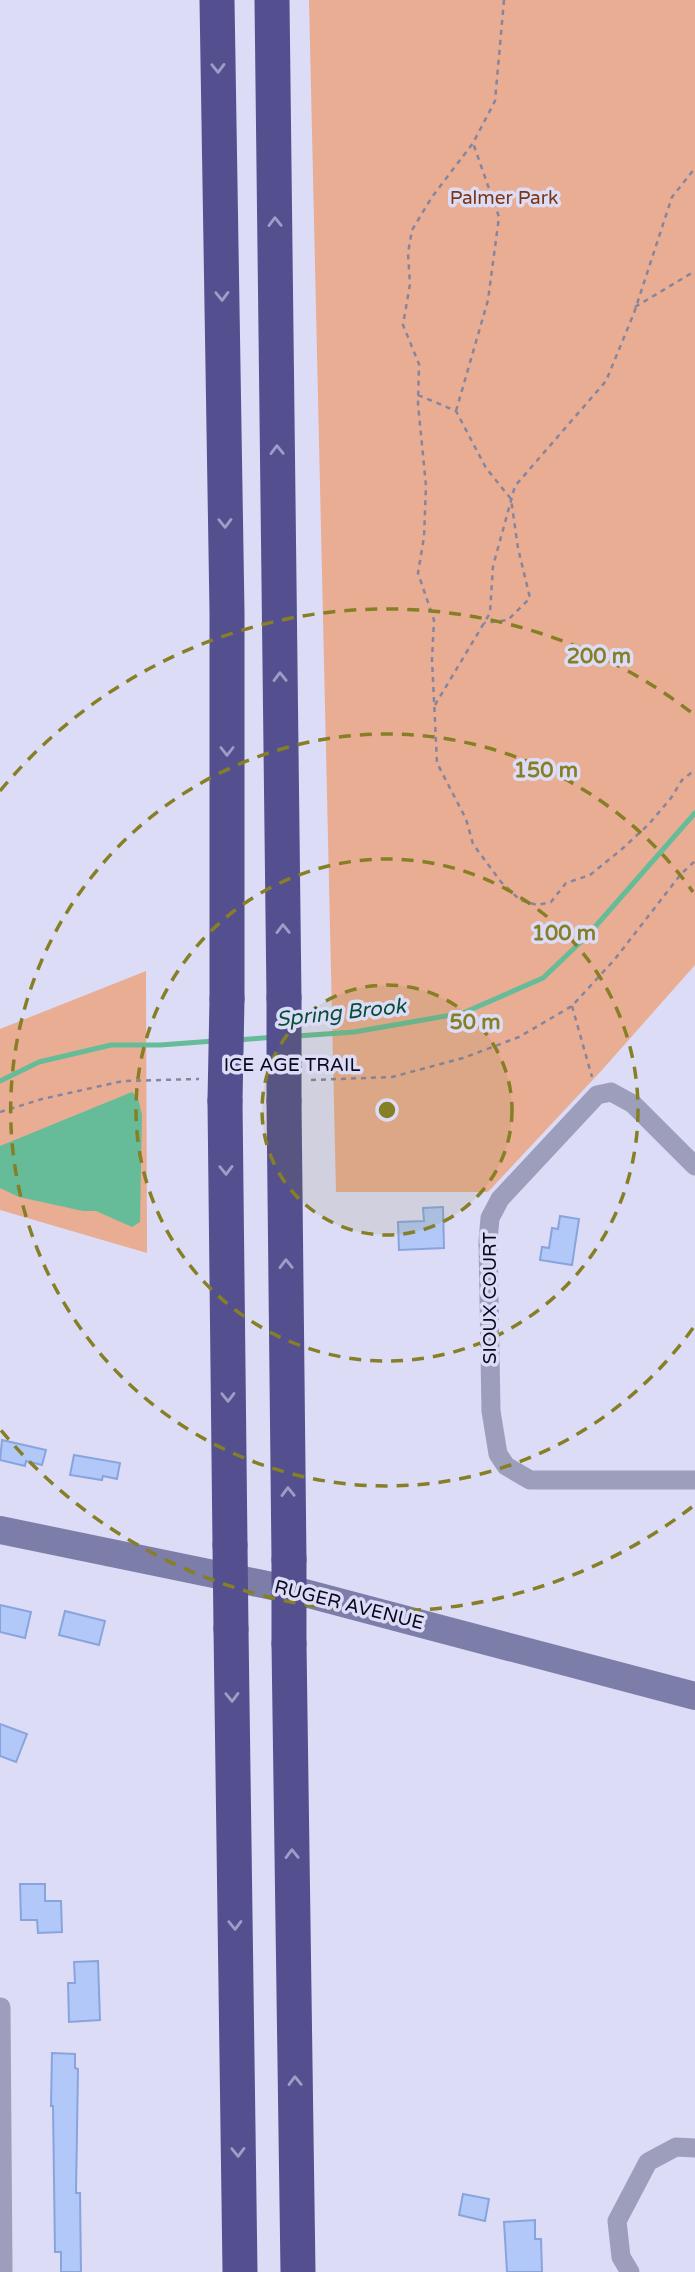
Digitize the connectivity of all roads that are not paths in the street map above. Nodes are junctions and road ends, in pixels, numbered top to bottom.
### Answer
1 (217, 0) edge
2 (272, 0) edge
3 (695, 1166) edge
4 (695, 1480) edge
5 (0, 1530) edge
6 (695, 1696) edge
7 (1, 2007) edge
8 (695, 2148) edge
9 (1, 2182) edge
10 (3, 2272) edge
11 (240, 2272) edge
12 (298, 2272) edge
13 (630, 2272) edge

1 -> 11 highway, bridge
12 -> 2 highway, bridge
3 - 4 street, SIOUX COURT
5 - 6 street, RUGER AVENUE
7 - 9 street
8 - 13 street
9 - 10 street

